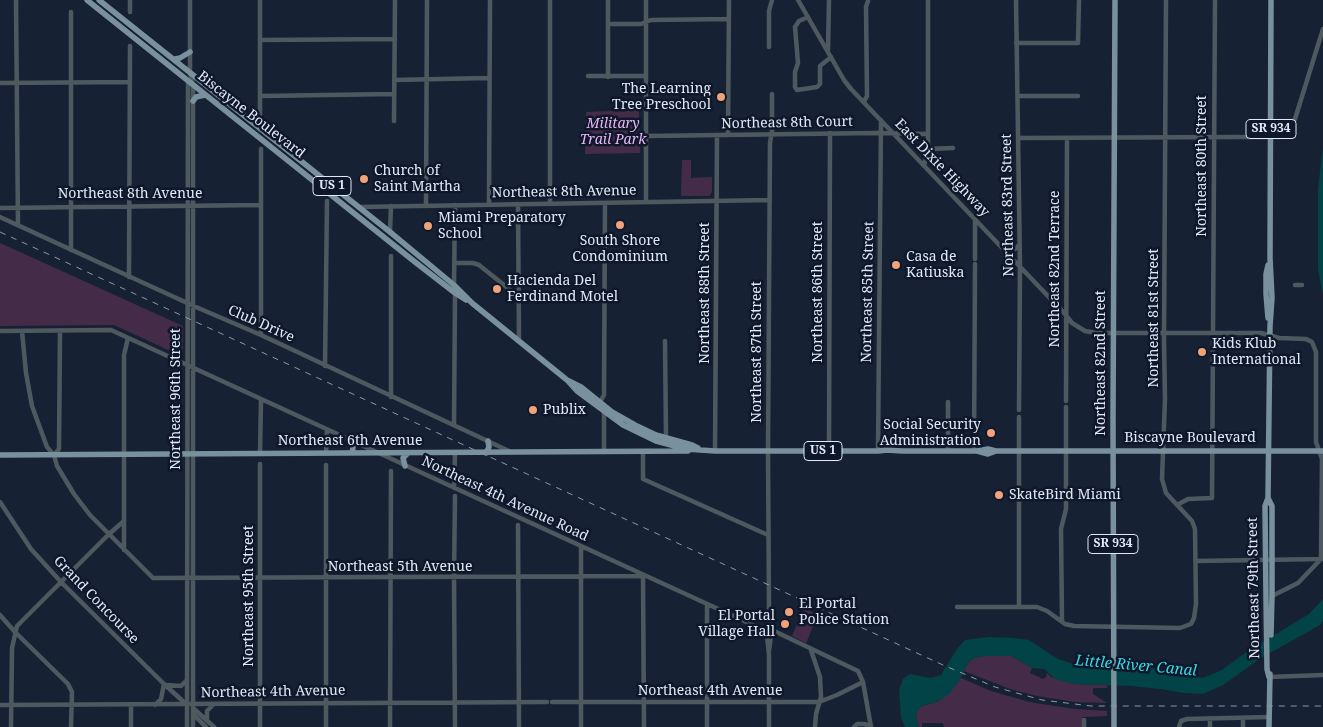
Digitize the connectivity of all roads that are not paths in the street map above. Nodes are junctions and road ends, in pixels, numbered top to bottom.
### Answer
1 (16, 0) edge
2 (87, 0) edge
3 (99, 0) edge
4 (130, 0) edge
5 (190, 0) edge
6 (260, 0) edge
7 (395, 0) edge
8 (428, 0) edge
9 (490, 0) edge
10 (550, 0) edge
11 (608, 0) edge
12 (646, 0) edge
13 (729, 0) edge
14 (772, 0) edge
15 (798, 0) edge
16 (829, 0) edge
17 (928, 0) edge
18 (1016, 0) edge
19 (1079, 0) edge
20 (1115, 0) edge
21 (1166, 0) edge
22 (1214, 0) edge
23 (1271, 0) edge
24 (868, 1) edge
25 (71, 12) dead end
26 (130, 12) dead end
27 (808, 17) junction
28 (729, 19) junction
29 (646, 22) junction
30 (608, 24) junction
31 (1323, 29) edge
32 (395, 39) junction
33 (260, 40) junction
34 (1016, 43) junction
35 (130, 46) dead end
36 (769, 47) dead end
37 (828, 51) junction
38 (190, 52) junction
39 (831, 57) junction
40 (174, 59) junction
41 (190, 72) junction
42 (588, 76) dead end
43 (646, 76) junction
44 (608, 77) junction
45 (488, 78) junction
46 (394, 80) junction
47 (427, 80) junction
48 (187, 81) junction
49 (72, 82) junction
50 (130, 82) junction
51 (0, 83) edge
52 (16, 83) junction
53 (193, 86) junction
54 (394, 94) junction
55 (772, 94) dead end
56 (207, 95) junction
57 (260, 96) junction
58 (1018, 96) junction
59 (1078, 96) dead end
60 (193, 101) junction
61 (864, 102) junction
62 (260, 115) dead end
63 (880, 119) junction
64 (394, 121) dead end
65 (830, 133) junction
66 (881, 133) junction
67 (894, 133) junction
68 (770, 134) junction
69 (928, 134) junction
70 (717, 135) junction
71 (728, 135) junction
72 (646, 136) junction
73 (1214, 137) junction
74 (1271, 137) junction
75 (1018, 138) junction
76 (1067, 138) junction
77 (1114, 138) junction
78 (1166, 138) junction
79 (953, 148) dead end
80 (261, 149) dead end
81 (928, 149) junction
82 (289, 161) junction
83 (304, 164) junction
84 (924, 166) junction
85 (717, 200) junction
86 (770, 200) junction
87 (327, 201) dead end
88 (646, 202) junction
89 (550, 203) junction
90 (605, 203) junction
91 (489, 204) junction
92 (518, 204) junction
93 (187, 205) junction
94 (193, 205) junction
95 (261, 205) junction
96 (426, 205) junction
97 (455, 205) junction
98 (18, 206) junction
99 (72, 206) junction
100 (131, 206) junction
101 (345, 206) junction
102 (391, 206) junction
103 (359, 207) junction
104 (0, 208) edge
105 (0, 217) edge
106 (975, 219) junction
107 (18, 225) junction
108 (390, 232) junction
109 (1020, 245) junction
110 (71, 250) junction
111 (1005, 251) junction
112 (391, 256) dead end
113 (455, 263) junction
114 (1020, 266) junction
115 (129, 276) junction
116 (454, 285) junction
117 (1295, 285) dead end
118 (1302, 285) dead end
119 (455, 293) junction
120 (519, 297) junction
121 (187, 302) junction
122 (472, 303) junction
123 (193, 305) junction
124 (1065, 314) junction
125 (22, 331) junction
126 (60, 331) junction
127 (0, 332) edge
128 (1113, 333) junction
129 (1164, 333) junction
130 (1213, 333) junction
131 (261, 335) junction
132 (1270, 336) junction
133 (128, 338) junction
134 (1212, 340) dead end
135 (519, 341) junction
136 (665, 341) dead end
137 (187, 365) junction
138 (325, 366) junction
139 (193, 368) junction
140 (568, 380) junction
141 (390, 397) junction
142 (261, 400) junction
143 (1066, 401) dead end
144 (600, 402) junction
145 (948, 402) dead end
146 (1066, 407) dead end
147 (1019, 410) dead end
148 (604, 412) junction
149 (1019, 417) dead end
150 (454, 426) junction
151 (326, 430) junction
152 (666, 438) junction
153 (488, 441) junction
154 (354, 442) junction
155 (700, 450) junction
156 (715, 451) junction
157 (768, 451) junction
158 (829, 451) junction
159 (878, 451) junction
160 (948, 451) junction
161 (975, 451) junction
162 (1018, 451) junction
163 (1066, 451) junction
164 (1113, 451) junction
165 (1163, 451) junction
166 (1212, 451) junction
167 (1269, 451) junction
168 (1321, 451) edge
169 (512, 452) junction
170 (604, 452) junction
171 (643, 452) junction
172 (326, 453) junction
173 (352, 453) junction
174 (378, 453) junction
175 (408, 453) junction
176 (455, 453) junction
177 (486, 453) junction
178 (190, 454) junction
179 (260, 454) junction
180 (0, 455) edge
181 (54, 455) junction
182 (125, 455) junction
183 (260, 464) dead end
184 (326, 465) dead end
185 (405, 466) junction
186 (391, 471) dead end
187 (454, 488) junction
188 (456, 496) dead end
189 (0, 502) edge
190 (1177, 505) junction
191 (124, 521) junction
192 (518, 525) dead end
193 (109, 534) junction
194 (768, 535) junction
195 (581, 547) junction
196 (124, 550) junction
197 (1322, 559) edge
198 (1196, 561) junction
199 (1269, 561) junction
200 (643, 576) junction
201 (518, 577) junction
202 (581, 577) junction
203 (326, 578) junction
204 (390, 578) junction
205 (454, 578) junction
206 (260, 579) junction
207 (187, 580) junction
208 (193, 580) junction
209 (61, 582) junction
210 (1272, 596) junction
211 (707, 604) junction
212 (957, 607) dead end
213 (1019, 607) junction
214 (0, 615) edge
215 (1062, 622) junction
216 (1114, 627) junction
217 (15, 632) junction
218 (769, 632) junction
219 (1269, 637) junction
220 (812, 650) junction
221 (1323, 675) edge
222 (1269, 677) junction
223 (187, 678) junction
224 (863, 682) junction
225 (164, 684) junction
226 (769, 701) junction
227 (390, 702) junction
228 (519, 702) junction
229 (581, 702) junction
230 (644, 702) junction
231 (707, 702) junction
232 (819, 702) junction
233 (326, 703) junction
234 (455, 703) junction
235 (131, 704) junction
236 (155, 704) junction
237 (187, 704) junction
238 (214, 704) junction
239 (260, 704) junction
240 (0, 705) edge
241 (11, 705) junction
242 (71, 705) junction
243 (193, 706) junction
244 (193, 715) junction
245 (1269, 717) junction
246 (1210, 718) junction
247 (1242, 718) junction
248 (1084, 720) dead end
249 (207, 721) junction
250 (11, 727) edge
251 (71, 727) edge
252 (131, 727) edge
253 (187, 727) edge
254 (193, 727) edge
255 (206, 727) edge
256 (214, 727) edge
257 (260, 727) edge
258 (326, 727) edge
259 (390, 727) edge
260 (455, 727) edge
261 (519, 727) edge
262 (581, 727) edge
263 (644, 727) edge
264 (707, 727) edge
265 (770, 727) edge
266 (815, 727) edge
267 (854, 727) edge
268 (871, 727) edge
269 (1084, 727) edge
270 (1114, 727) edge
271 (1179, 727) edge
272 (1210, 727) edge
273 (1242, 727) edge
274 (1269, 727) edge

1 - 52 street
2 - 48 main road, Biscayne Boulevard / US 1
3 - 40 main road, Biscayne Boulevard / US 1
4 - 26 street
5 - 38 street, Northeast 96th Street
6 - 33 street
7 - 32 street
8 - 47 street
9 - 45 street
10 - 89 street
11 - 30 street
12 - 29 street
13 - 28 street
14 - 36 street
15 - 27 street, East Dixie Highway
16 - 37 street
17 - 69 street
18 - 34 street, Northeast 83rd Street
19 - 34 street
20 - 77 main road, Northeast 82nd Street / SR 934
21 - 78 street, Northeast 81st Street
22 - 73 street, Northeast 80th Street
23 - 74 main road, Northeast 79th Street / SR 934
24 - 61 street
25 - 49 street
27 - 37 street, East Dixie Highway
27 - 39 street
28 - 29 street
28 - 71 street
29 - 30 street
29 - 43 street
30 - 44 street
31 - 74 street
32 - 33 street
32 - 46 street
33 - 57 street
34 - 58 street, Northeast 83rd Street
35 - 50 street
37 - 39 street, East Dixie Highway
38 - 40 main road
38 - 41 street, Northeast 96th Street
39 - 61 street, East Dixie Highway
40 - 41 main road, Biscayne Boulevard / US 1
41 - 48 street, Northeast 96th Street
41 - 53 street, Northeast 96th Street
41 - 83 main road, Biscayne Boulevard / US 1
42 - 44 street
43 - 44 street
43 - 72 street
45 - 47 street
45 - 91 street
46 - 47 street
46 - 54 street
47 - 96 street
48 - 53 main road, Biscayne Boulevard / US 1
48 - 93 street, Northeast 96th Street
49 - 50 street
49 - 52 street
49 - 99 street
50 - 100 street
51 - 52 street
52 - 98 street
53 - 56 main road, Biscayne Boulevard / US 1
53 - 60 street, Northeast 96th Street
54 - 57 street
54 - 64 street
55 - 68 street, Northeast 87th Street
56 - 60 main road
56 - 82 main road, Biscayne Boulevard / US 1
57 - 62 street
58 - 59 street
58 - 75 street, Northeast 83rd Street
60 - 94 street, Northeast 96th Street
61 - 63 street, East Dixie Highway
63 - 66 street, Northeast 85th Street
63 - 67 street, East Dixie Highway
65 - 66 street, Northeast 8th Court
65 - 68 street, Northeast 8th Court
65 - 158 street, Northeast 86th Street
66 - 67 street, Northeast 8th Court
66 - 159 street, Northeast 85th Street
67 - 69 street, Northeast 8th Court
67 - 84 street, East Dixie Highway
68 - 71 street, Northeast 8th Court
68 - 86 street, Northeast 87th Street
69 - 81 street
70 - 71 street, Northeast 8th Court
70 - 72 street, Northeast 8th Court
70 - 85 street, Northeast 88th Street
72 - 88 street
73 - 74 street
73 - 78 street
73 - 130 street, Northeast 80th Street
74 - 132 main road, Northeast 79th Street / SR 934
75 - 76 street
75 - 109 street, Northeast 83rd Street
76 - 77 street
76 - 124 street, Northeast 82nd Terrace
77 - 78 street
77 - 128 main road, Northeast 82nd Street / SR 934
78 - 129 street, Northeast 81st Street
79 - 81 street
80 - 95 street
81 - 84 street
82 - 83 main road
82 - 101 main road, Biscayne Boulevard / US 1
83 - 103 main road, Biscayne Boulevard / US 1
84 - 106 street, East Dixie Highway
85 - 86 street, Northeast 8th Avenue
85 - 88 street, Northeast 8th Avenue
85 - 156 street, Northeast 88th Street
86 - 157 street, Northeast 87th Street
87 - 138 street
88 - 90 street, Northeast 8th Avenue
89 - 90 street, Northeast 8th Avenue
89 - 92 street, Northeast 8th Avenue
90 - 144 street
91 - 92 street, Northeast 8th Avenue
91 - 97 street, Northeast 8th Avenue
92 - 120 street
93 - 94 street, Northeast 8th Avenue
93 - 100 street, Northeast 8th Avenue
93 - 121 street, Northeast 96th Street
94 - 95 street, Northeast 8th Avenue
94 - 123 street, Northeast 96th Street
95 - 131 street
96 - 97 street, Northeast 8th Avenue
96 - 102 street, Northeast 8th Avenue
97 - 113 street
98 - 99 street, Northeast 8th Avenue
98 - 104 street, Northeast 8th Avenue
98 - 107 street
99 - 100 street, Northeast 8th Avenue
99 - 110 street
100 - 115 street
101 - 103 main road
101 - 119 main road, Biscayne Boulevard / US 1
102 - 103 street, Northeast 8th Avenue
102 - 108 street
103 - 108 main road, Biscayne Boulevard / US 1
105 - 107 street, Club Drive
106 - 111 street, East Dixie Highway
106 - 161 street
107 - 110 street, Club Drive
108 - 116 main road, Biscayne Boulevard / US 1
109 - 111 street
109 - 114 street, Northeast 83rd Street
110 - 115 street, Club Drive
111 - 114 street, East Dixie Highway
112 - 141 street
113 - 116 street
113 - 120 street
114 - 124 street, East Dixie Highway
114 - 147 street, Northeast 83rd Street
115 - 121 street, Club Drive
116 - 122 main road, Biscayne Boulevard / US 1
117 - 118 street
119 - 122 main road, Biscayne Boulevard / US 1
119 - 150 street
120 - 135 street
121 - 123 street, Club Drive
121 - 137 street, Northeast 96th Street
122 - 135 main road, Biscayne Boulevard / US 1
123 - 131 street, Club Drive
123 - 139 street, Northeast 96th Street
124 - 128 street, East Dixie Highway
124 - 143 street, Northeast 82nd Terrace
125 - 126 street
125 - 127 street
125 - 181 street
126 - 133 street, Northeast 4th Avenue Road
126 - 181 street
128 - 129 street
128 - 164 main road, Northeast 82nd Street / SR 934
129 - 130 street
129 - 165 street, Northeast 81st Street
130 - 132 street
131 - 138 street, Club Drive
132 - 167 main road, Northeast 79th Street / SR 934
132 - 168 street
133 - 137 street, Northeast 4th Avenue Road
133 - 182 street
134 - 166 street
135 - 140 main road, Biscayne Boulevard / US 1
136 - 152 street
137 - 139 street, Northeast 4th Avenue Road
137 - 178 street, Northeast 96th Street
138 - 141 street, Club Drive
139 - 142 street, Northeast 4th Avenue Road
139 - 178 street, Northeast 96th Street
140 - 144 main road, Biscayne Boulevard / US 1
140 - 148 main road, Biscayne Boulevard / US 1
141 - 150 street, Club Drive
142 - 151 street, Northeast 4th Avenue Road
142 - 179 street
144 - 152 main road, Biscayne Boulevard / US 1
145 - 160 street
146 - 163 street
148 - 155 main road, Biscayne Boulevard / US 1
148 - 170 street
149 - 162 street
150 - 153 street, Club Drive
151 - 154 street, Northeast 4th Avenue Road
151 - 172 street
152 - 155 main road, Biscayne Boulevard / US 1
153 - 169 street, Club Drive
153 - 177 main road
154 - 173 main road
154 - 174 street, Northeast 4th Avenue Road
155 - 156 main road, Biscayne Boulevard / US 1
155 - 171 main road, Northeast 6th Avenue
156 - 157 main road, Biscayne Boulevard / US 1
157 - 158 main road, Biscayne Boulevard / US 1
157 - 194 street, Northeast 87th Street
158 - 159 main road, Biscayne Boulevard / US 1
159 - 160 main road, Biscayne Boulevard / US 1
160 - 161 main road, Biscayne Boulevard / US 1
161 - 162 main road, Biscayne Boulevard / US 1
162 - 163 main road, Biscayne Boulevard / US 1
162 - 213 street
163 - 164 main road, Biscayne Boulevard / US 1
163 - 215 street
164 - 165 main road, Biscayne Boulevard / US 1
164 - 216 main road, Northeast 82nd Street / SR 934
165 - 166 main road, Biscayne Boulevard / US 1
165 - 190 street, Northeast 81st Street
166 - 167 main road, Biscayne Boulevard / US 1
166 - 190 street
167 - 168 main road, Biscayne Boulevard / US 1
167 - 199 main road, Northeast 79th Street / SR 934
168 - 197 street
169 - 170 main road, Northeast 6th Avenue
169 - 177 main road, Northeast 6th Avenue
170 - 171 main road, Northeast 6th Avenue
171 - 194 street
172 - 173 main road, Northeast 6th Avenue
172 - 179 main road, Northeast 6th Avenue
173 - 174 main road, Northeast 6th Avenue
174 - 175 main road, Northeast 6th Avenue
174 - 185 street, Northeast 4th Avenue Road
175 - 176 main road, Northeast 6th Avenue
175 - 185 main road
176 - 177 main road, Northeast 6th Avenue
176 - 187 street
178 - 179 main road, Northeast 6th Avenue
178 - 182 main road, Northeast 6th Avenue
178 - 207 street, Northeast 96th Street
178 - 208 street, Northeast 96th Street
180 - 181 main road, Northeast 6th Avenue
181 - 182 main road, Northeast 6th Avenue
181 - 193 street
182 - 191 street
183 - 206 street, Northeast 95th Street
184 - 203 street
185 - 187 street, Northeast 4th Avenue Road
186 - 204 street
187 - 195 street, Northeast 4th Avenue Road
188 - 205 street
189 - 209 street, Grand Concourse
190 - 198 street, Northeast 81st Street
191 - 193 street
191 - 196 street
192 - 201 street
193 - 196 street
193 - 209 street
194 - 218 street, Northeast 87th Street
195 - 200 street, Northeast 4th Avenue Road
195 - 202 street
196 - 207 street, Northeast 5th Avenue
197 - 199 street
197 - 210 street
198 - 199 street
198 - 216 street, Northeast 81st Street
199 - 210 main road, Northeast 79th Street / SR 934
199 - 219 main road, Northeast 79th Street
200 - 202 street, Northeast 5th Avenue
200 - 211 street, Northeast 4th Avenue Road
200 - 230 street
201 - 202 street, Northeast 5th Avenue
201 - 205 street, Northeast 5th Avenue
201 - 228 street
202 - 229 street
203 - 204 street, Northeast 5th Avenue
203 - 206 street, Northeast 5th Avenue
203 - 233 street
204 - 205 street, Northeast 5th Avenue
204 - 227 street
205 - 234 street
206 - 208 street, Northeast 5th Avenue
206 - 239 street, Northeast 95th Street
207 - 208 street, Northeast 5th Avenue
207 - 223 street, Northeast 96th Street
208 - 243 street, Northeast 96th Street
209 - 217 street
209 - 225 street, Grand Concourse
210 - 219 main road, Northeast 79th Street / SR 934
211 - 218 street, Northeast 4th Avenue Road
211 - 231 street
212 - 213 street
213 - 215 street
214 - 217 street
215 - 216 street
216 - 270 main road, Northeast 82nd Street / SR 934
217 - 241 street
217 - 242 street
218 - 220 street, Northeast 4th Avenue Road
218 - 226 street, Northeast 87th Street
219 - 222 main road, Northeast 79th Street / SR 934
220 - 224 street, Northeast 4th Avenue Road
220 - 232 street
221 - 222 street
222 - 245 main road, Northeast 79th Street / SR 934
223 - 225 street
223 - 237 street, Northeast 96th Street
224 - 232 street, Northeast 4th Avenue
224 - 268 street
225 - 236 street
225 - 237 street, Grand Concourse
226 - 231 street, Northeast 4th Avenue
226 - 232 street, Northeast 4th Avenue
226 - 265 street, Northeast 87th Street
227 - 233 street, Northeast 4th Avenue
227 - 234 street, Northeast 4th Avenue
227 - 259 street
228 - 229 street, Northeast 4th Avenue
228 - 234 street, Northeast 4th Avenue
228 - 261 street
229 - 230 street, Northeast 4th Avenue
229 - 262 street
230 - 231 street, Northeast 4th Avenue
230 - 263 street
231 - 264 street
232 - 266 street
233 - 239 street, Northeast 4th Avenue
233 - 258 street
234 - 260 street
235 - 236 street, Northeast 4th Avenue
235 - 242 street, Northeast 4th Avenue
235 - 252 street
236 - 237 street, Northeast 4th Avenue
237 - 243 street, Northeast 4th Avenue
237 - 244 street, Grand Concourse
237 - 253 street, Northeast 96th Street
238 - 239 street, Northeast 4th Avenue
238 - 243 street, Northeast 4th Avenue
238 - 249 street
239 - 257 street, Northeast 95th Street
240 - 241 street, Northeast 4th Avenue
241 - 242 street, Northeast 4th Avenue
241 - 250 street
242 - 251 street
243 - 244 street, Northeast 96th Street
243 - 249 street
244 - 254 street, Northeast 96th Street
244 - 255 street, Grand Concourse
245 - 247 street
245 - 274 main road, Northeast 79th Street / SR 934
246 - 247 street
246 - 271 street
246 - 272 street
247 - 273 street
248 - 269 street
249 - 256 street
267 - 268 street

